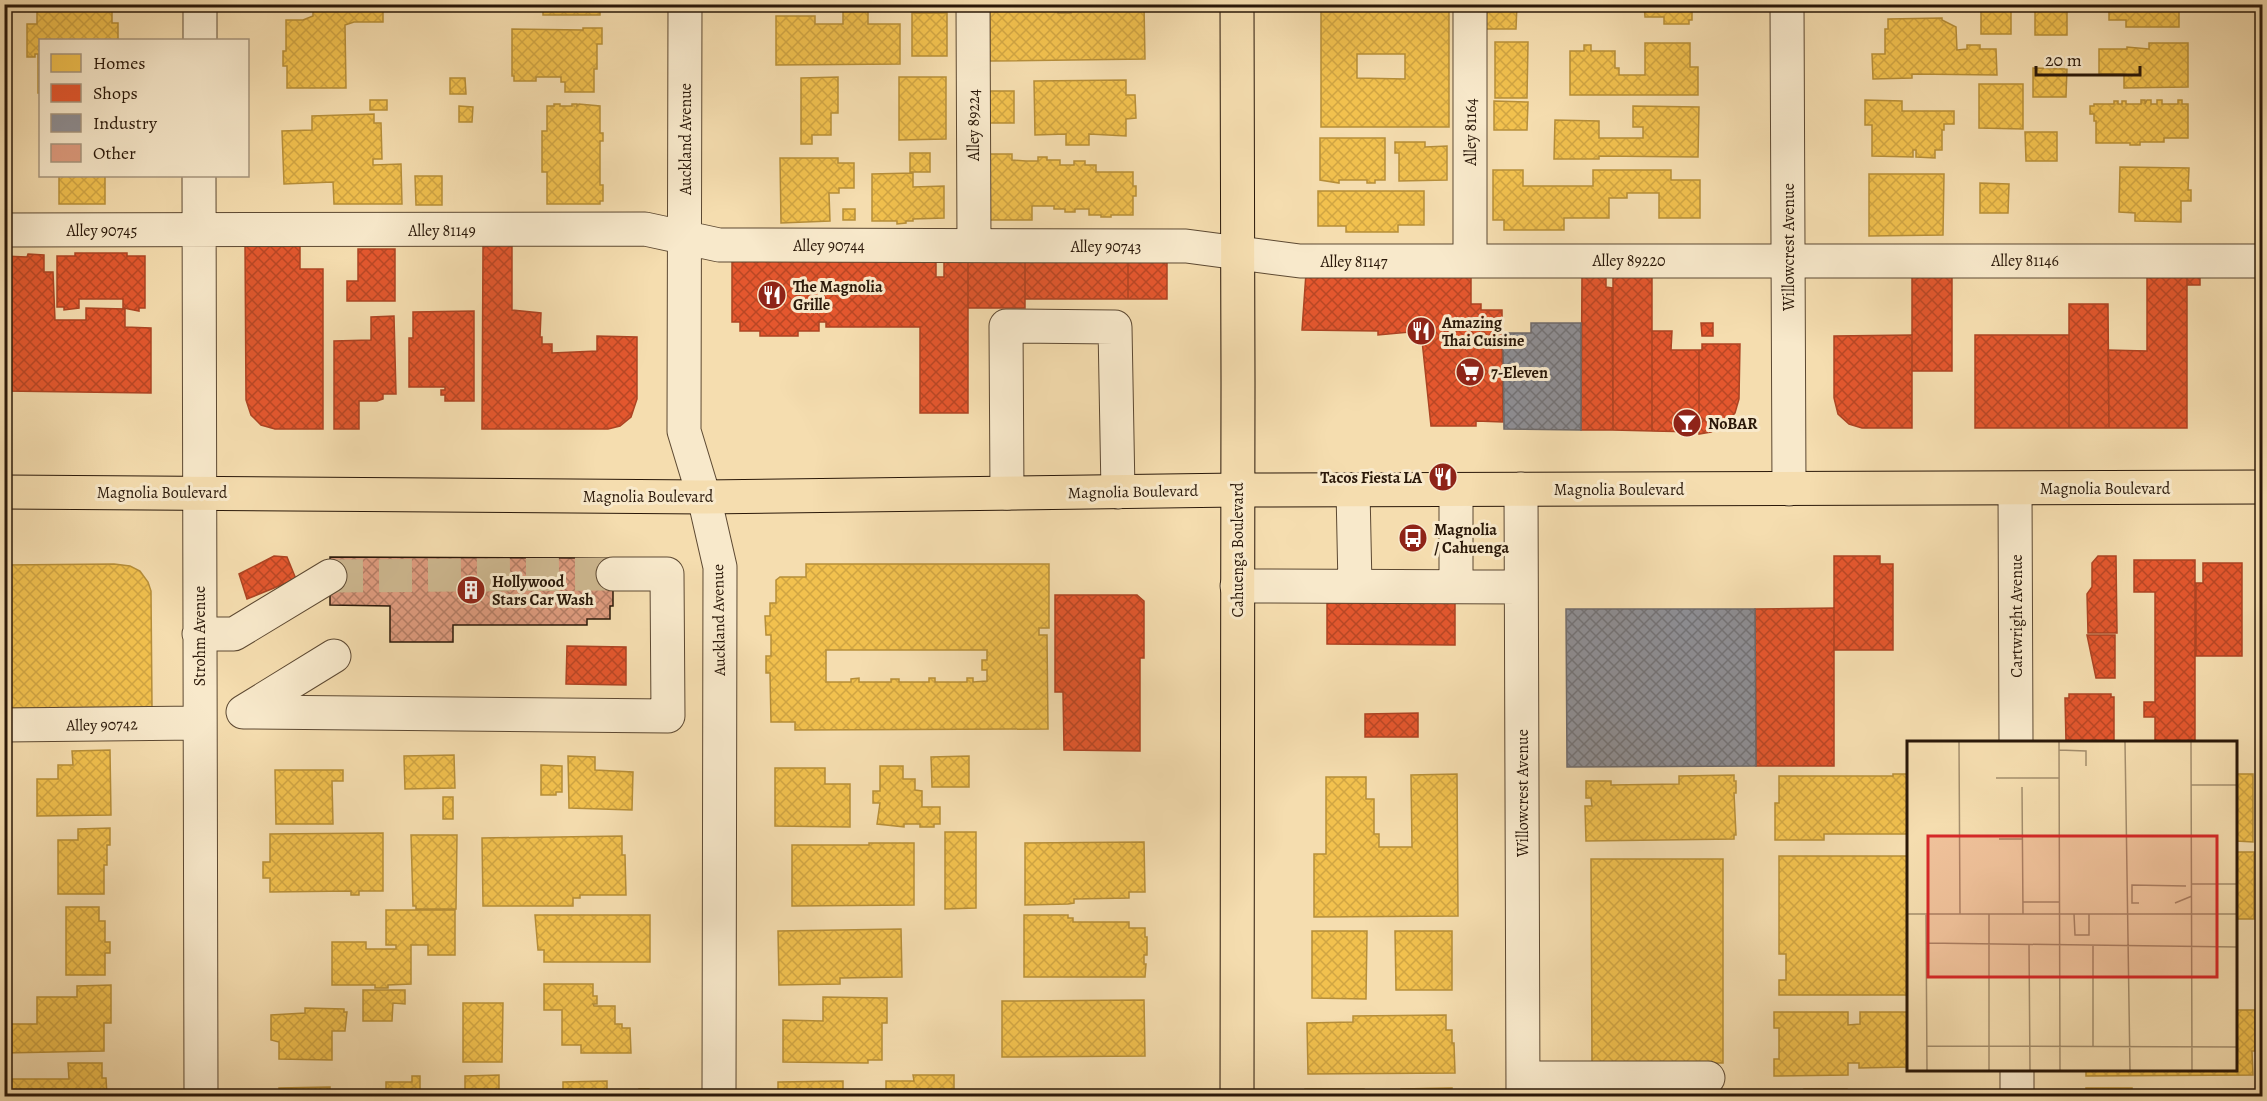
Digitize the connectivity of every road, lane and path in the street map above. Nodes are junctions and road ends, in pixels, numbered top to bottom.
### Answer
1 (200, 4) edge
2 (686, 4) edge
3 (973, 4) edge
4 (1237, 4) edge
5 (1470, 4) edge
6 (1787, 4) edge
7 (200, 39) edge
8 (199, 177) edge
9 (4, 231) edge
10 (199, 231) junction
11 (685, 238) junction
12 (974, 245) junction
13 (1238, 253) junction
14 (1470, 260) junction
15 (1788, 260) junction
16 (2262, 261) edge
17 (2262, 487) edge
18 (1521, 489) junction
19 (1789, 489) junction
20 (2015, 489) junction
21 (1238, 490) junction
22 (1353, 490) junction
23 (1456, 490) junction
24 (4, 492) edge
25 (199, 492) junction
26 (1118, 492) junction
27 (1007, 493) junction
28 (704, 497) junction
29 (613, 574) tunnel mouth
30 (330, 576) tunnel mouth
31 (1237, 586) junction
32 (1355, 586) junction
33 (1456, 586) junction
34 (1521, 587) junction
35 (199, 634) junction
36 (334, 656) dead end
37 (244, 712) junction
38 (199, 717) junction
39 (4, 725) edge
40 (2016, 741) edge
41 (2017, 1071) edge
42 (1708, 1078) dead end
43 (1523, 1087) edge
44 (201, 1096) edge
45 (719, 1096) edge
46 (1236, 1096) edge
47 (2018, 1096) edge

1 - 7 street
2 - 11 street, Auckland Avenue
3 - 12 street, Alley 89224
4 - 13 main road, Cahuenga Boulevard
5 - 14 street, Alley 81164
6 - 15 street, Willowcrest Avenue
8 - 10 street, Strohm Avenue
9 - 10 street, Alley 90745
10 - 11 street, Alley 81149
10 - 25 street, Strohm Avenue
11 - 12 street, Alley 90744
11 - 28 street, Auckland Avenue
12 - 13 street, Alley 90743
13 - 14 street, Alley 81147
13 - 21 main road, Cahuenga Boulevard
14 - 15 street, Alley 89220
15 - 16 street, Alley 81146
15 - 19 street, Willowcrest Avenue
17 - 20 main road, Magnolia Boulevard
18 - 19 main road, Magnolia Boulevard
18 - 23 main road, Magnolia Boulevard
18 - 34 street, Willowcrest Avenue
19 - 20 main road, Magnolia Boulevard
20 - 40 street, Cartwright Avenue
21 - 22 main road, Magnolia Boulevard
21 - 26 main road, Magnolia Boulevard
21 - 31 main road, Cahuenga Boulevard
22 - 23 main road, Magnolia Boulevard
22 - 32 street
23 - 33 street
24 - 25 main road, Magnolia Boulevard
25 - 28 main road, Magnolia Boulevard
25 - 35 street, Strohm Avenue
26 - 27 main road, Magnolia Boulevard
26 - 27 street
27 - 28 main road, Magnolia Boulevard
28 - 45 street, Auckland Avenue
29 - 37 street, Alley 90742
30 - 35 street
31 - 32 street
31 - 46 main road, Cahuenga Boulevard
32 - 33 street
33 - 34 street
34 - 43 street, Willowcrest Avenue
35 - 38 street, Strohm Avenue
36 - 37 street
37 - 38 street, Alley 90742
38 - 39 street, Alley 90742
38 - 44 street, Strohm Avenue
41 - 47 street
42 - 43 street

